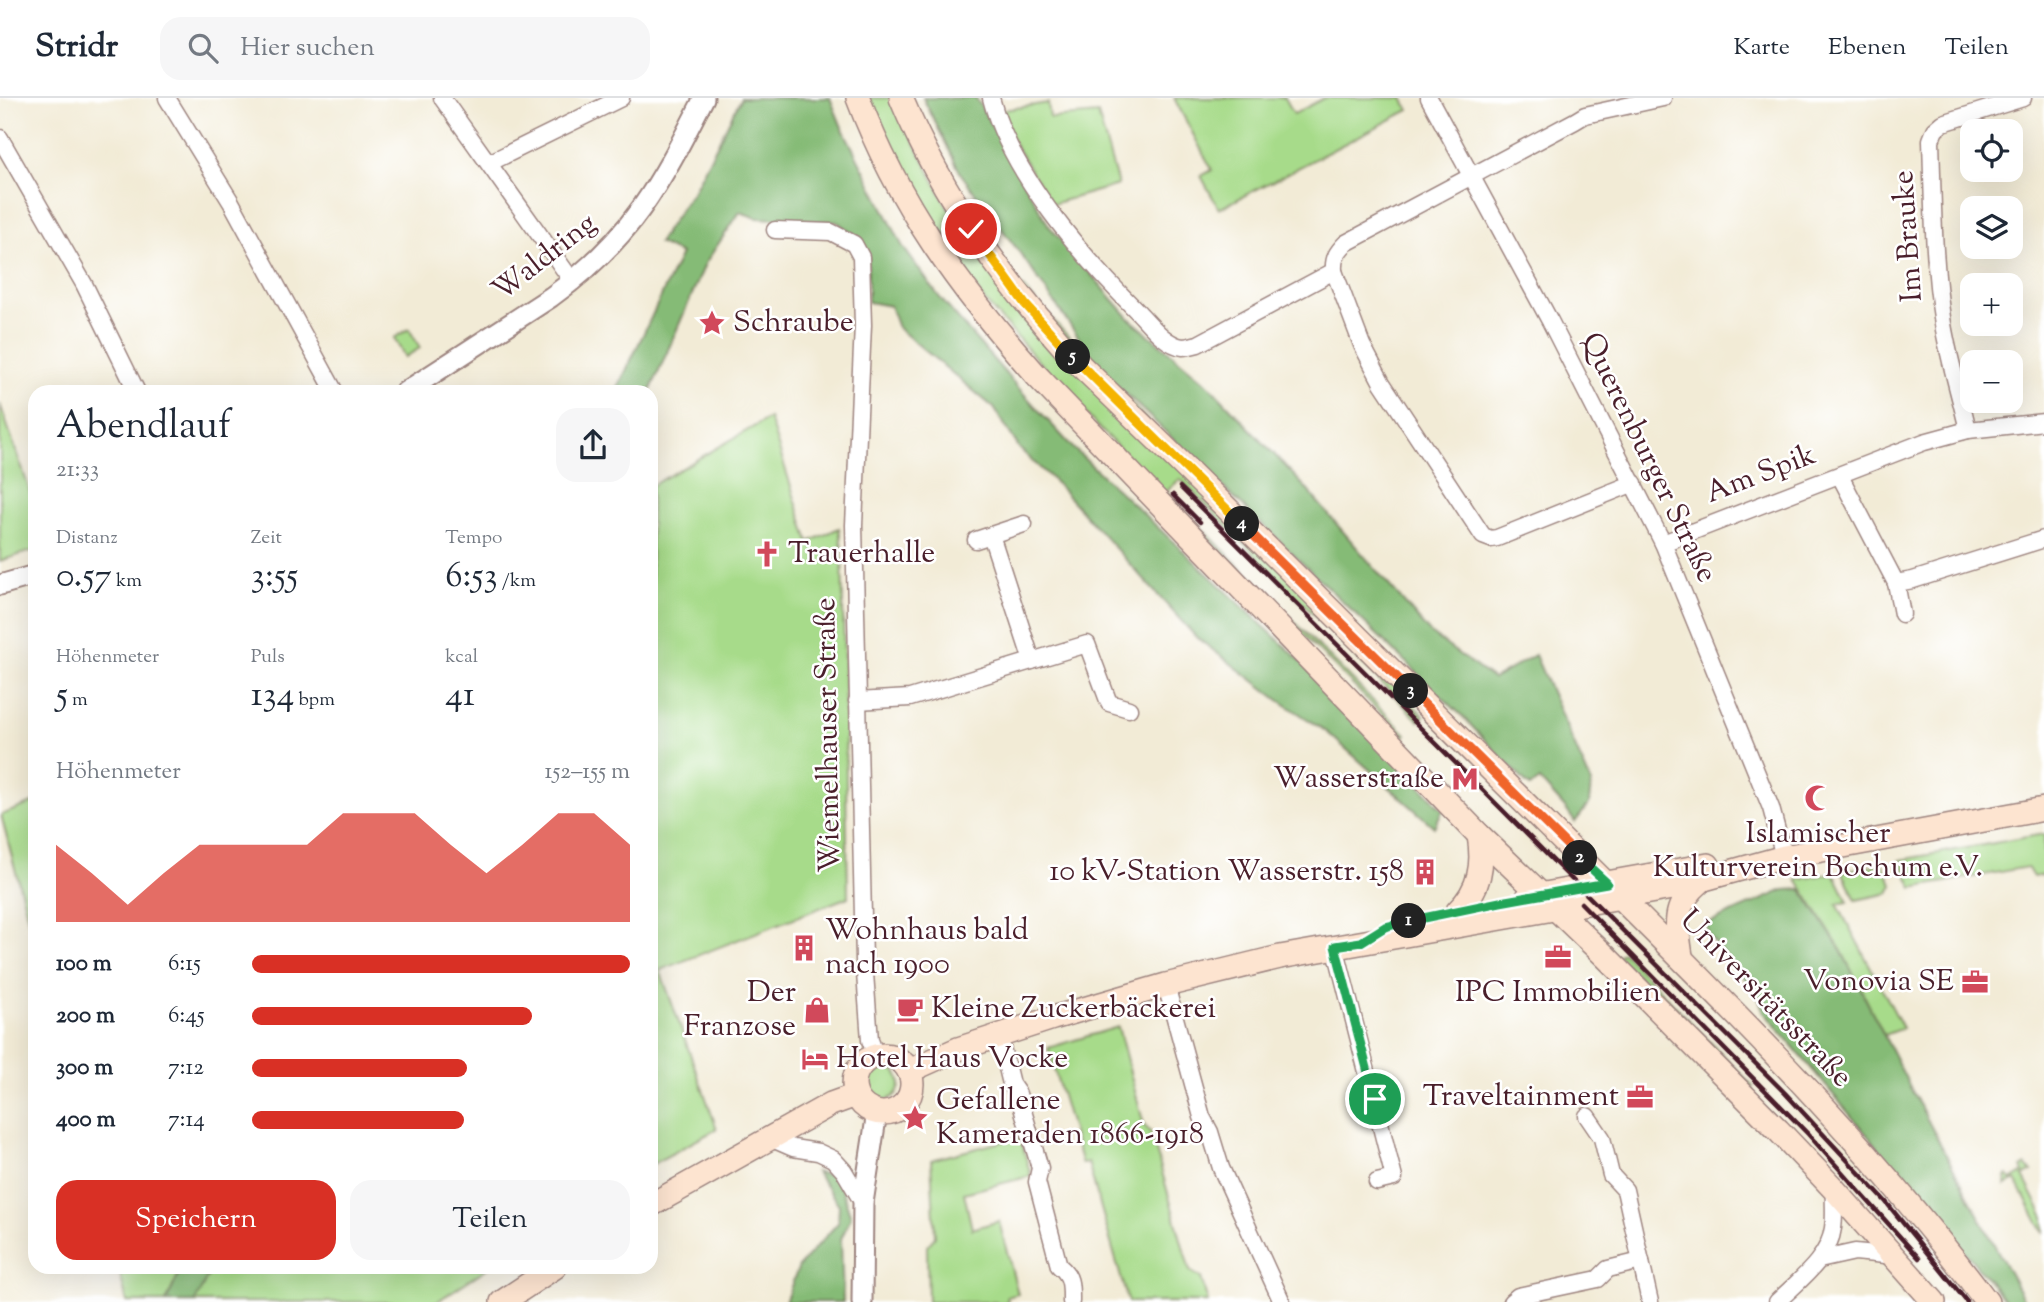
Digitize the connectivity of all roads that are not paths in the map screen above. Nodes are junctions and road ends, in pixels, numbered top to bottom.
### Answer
1 (167, 98) edge
2 (442, 98) edge
3 (621, 98) edge
4 (704, 98) edge
5 (858, 98) edge
6 (901, 98) edge
7 (991, 98) edge
8 (1429, 98) edge
9 (1663, 98) edge
10 (2023, 98) edge
11 (0, 138) edge
12 (489, 163) junction
13 (1473, 176) junction
14 (775, 230) dead end
15 (1334, 271) junction
16 (572, 282) junction
17 (134, 385) edge
18 (331, 385) edge
19 (416, 385) edge
20 (2044, 422) edge
21 (1968, 430) junction
22 (1840, 476) junction
23 (1634, 483) junction
24 (1024, 524) dead end
25 (2044, 539) edge
26 (1663, 543) junction
27 (28, 577) edge
28 (1896, 583) junction
29 (0, 585) edge
30 (1902, 614) dead end
31 (1032, 661) junction
32 (857, 701) junction
33 (1129, 709) dead end
34 (2044, 809) edge
35 (1479, 835) junction
36 (1784, 857) junction
37 (1701, 881) junction
38 (1614, 890) junction
39 (1546, 902) junction
40 (1458, 911) junction
41 (1361, 942) junction
42 (1335, 946) junction
43 (1681, 957) junction
44 (1166, 985) junction
45 (999, 1035) junction
46 (876, 1056) junction
47 (909, 1071) junction
48 (856, 1095) junction
49 (877, 1112) junction
50 (1587, 1116) dead end
51 (770, 1138) junction
52 (1377, 1182) dead end
53 (1834, 1189) junction
54 (658, 1201) edge
55 (863, 1203) junction
56 (1895, 1256) junction
57 (1819, 1260) junction
58 (1641, 1261) junction
59 (544, 1274) edge
60 (502, 1302) edge
61 (862, 1302) edge
62 (1071, 1302) edge
63 (1282, 1302) edge
64 (1511, 1302) edge
65 (1650, 1302) edge
66 (1777, 1302) edge
67 (1934, 1302) edge
68 (1987, 1302) edge

1 - 18 street
2 - 12 street
3 - 12 street
4 - 16 street, Waldring
5 - 35 main road
6 - 38 main road, Universitätsstraße
7 - 15 street
8 - 13 street, Querenburger Straße
9 - 13 street
10 - 21 street, Im Brauke
11 - 17 street
12 - 16 street
13 - 15 street
13 - 23 street, Querenburger Straße
14 - 32 street, Wiemelhauser Straße
15 - 23 street
16 - 19 street, Waldring
20 - 21 street, Am Spik
21 - 22 street, Am Spik
22 - 26 street, Am Spik
22 - 28 street, Am Spik
23 - 26 street, Querenburger Straße
24 - 31 street
25 - 28 street
26 - 36 street, Querenburger Straße
27 - 29 street
28 - 30 street, Am Spik
31 - 32 street
31 - 33 street
32 - 46 street, Wiemelhauser Straße
34 - 36 main road
35 - 39 main road
35 - 40 main road
36 - 37 main road
36 - 38 main road
37 - 38 main road
37 - 43 main road
38 - 39 main road
38 - 43 main road, Universitätsstraße
39 - 40 main road
39 - 41 main road
39 - 53 main road
40 - 41 main road
41 - 42 main road
42 - 44 main road
42 - 52 street
43 - 68 main road, Universitätsstraße
44 - 45 main road
44 - 63 street
45 - 47 main road
45 - 62 street
46 - 47 main road
46 - 48 main road
47 - 49 main road
48 - 49 main road
48 - 51 main road
49 - 55 street
50 - 58 street
51 - 54 main road
51 - 55 street
53 - 56 main road
53 - 57 street
55 - 61 street
56 - 57 street
56 - 67 main road
57 - 66 street
58 - 64 street
58 - 65 street
59 - 60 main road

